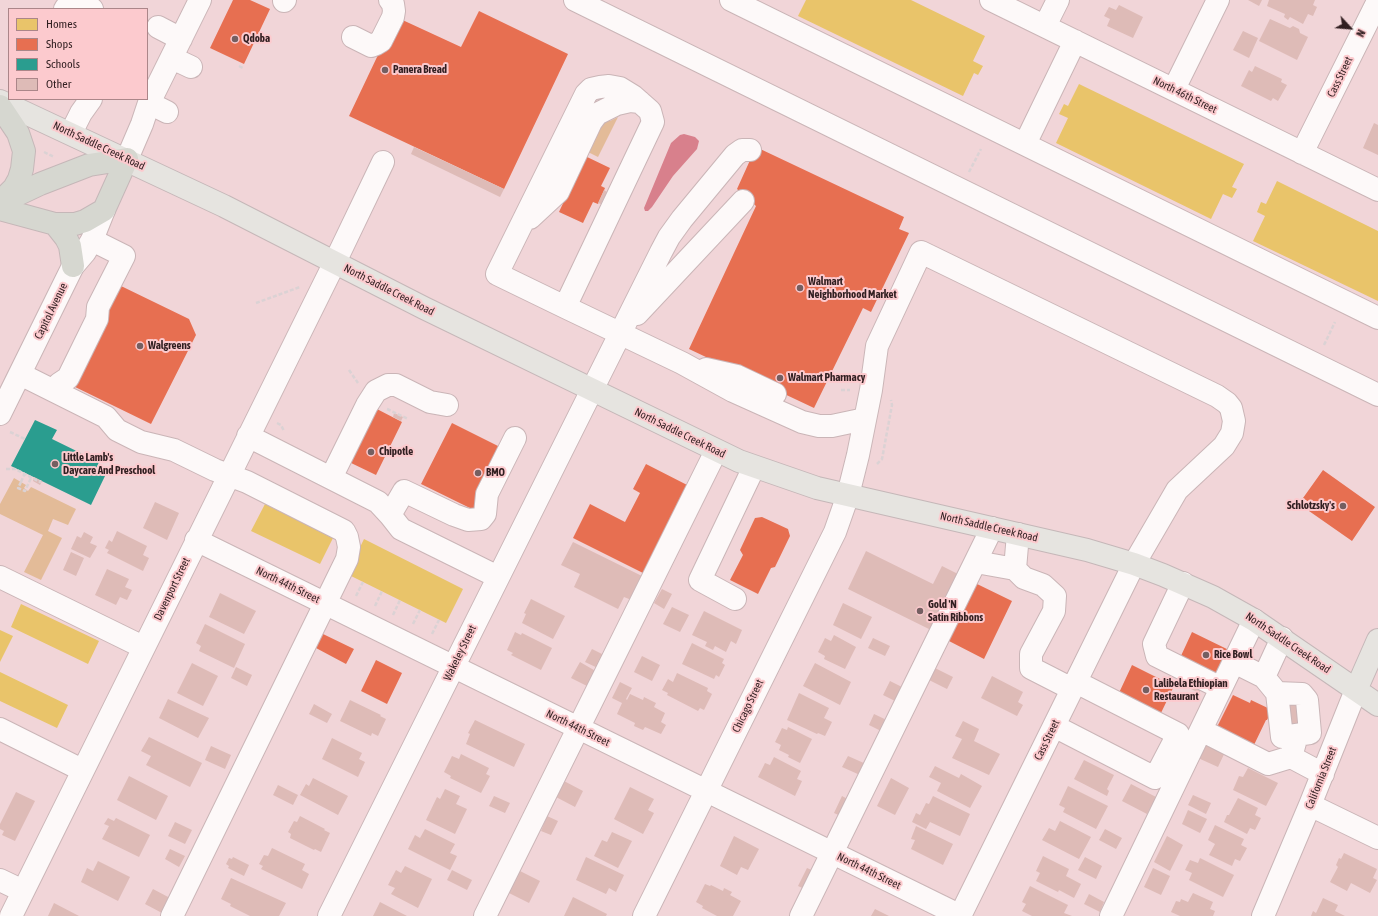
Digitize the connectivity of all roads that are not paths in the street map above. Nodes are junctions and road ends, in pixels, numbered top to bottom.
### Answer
1 (390, 0) edge
2 (575, 0) edge
3 (731, 0) edge
4 (991, 0) edge
5 (1058, 0) edge
6 (1218, 0) edge
7 (197, 1) edge
8 (1378, 1) edge
9 (66, 8) edge
10 (89, 8) edge
11 (1045, 26) junction
12 (158, 27) dead end
13 (353, 38) dead end
14 (1076, 41) junction
15 (181, 54) junction
16 (1174, 89) junction
17 (90, 100) edge
18 (0, 101) edge
19 (0, 106) edge
20 (71, 133) junction
21 (1025, 144) junction
22 (750, 150) dead end
23 (1302, 153) junction
24 (126, 159) junction
25 (382, 162) dead end
26 (1378, 190) edge
27 (743, 200) dead end
28 (0, 202) edge
29 (0, 209) edge
30 (104, 210) junction
31 (55, 224) junction
32 (92, 240) junction
33 (335, 262) junction
34 (73, 266) junction
35 (565, 307) junction
36 (1378, 318) edge
37 (619, 333) junction
38 (20, 374) junction
39 (57, 388) junction
40 (591, 390) junction
41 (1378, 396) edge
42 (447, 405) dead end
43 (865, 419) junction
44 (5, 423) edge
45 (248, 436) junction
46 (513, 443) dead end
47 (716, 451) junction
48 (754, 467) junction
49 (228, 475) junction
50 (331, 478) junction
51 (848, 495) junction
52 (390, 515) junction
53 (992, 528) junction
54 (1018, 534) junction
55 (196, 540) junction
56 (976, 562) junction
57 (1134, 564) junction
58 (1015, 569) junction
59 (0, 577) edge
60 (498, 577) junction
61 (1183, 583) junction
62 (735, 599) dead end
63 (326, 604) junction
64 (1254, 620) junction
65 (1282, 638) junction
66 (1378, 640) edge
67 (143, 647) junction
68 (1234, 662) junction
69 (454, 666) junction
70 (1270, 685) junction
71 (1074, 686) junction
72 (1221, 688) junction
73 (1356, 690) junction
74 (1378, 704) edge
75 (1054, 726) junction
76 (578, 728) junction
77 (0, 729) edge
78 (1201, 730) junction
79 (1297, 735) junction
80 (1291, 757) junction
81 (82, 770) junction
82 (1323, 774) junction
83 (706, 791) junction
84 (1310, 805) junction
85 (1378, 838) edge
86 (832, 853) junction
87 (0, 880) edge
88 (23, 891) junction
89 (11, 916) edge
90 (172, 916) edge
91 (329, 916) edge
92 (485, 916) edge
93 (644, 916) edge
94 (801, 916) edge
95 (960, 916) edge
96 (1111, 916) edge
97 (1263, 916) edge

1 - 13 street
2 - 41 street
3 - 21 street
4 - 11 street, North 46th Street
5 - 11 street
6 - 16 street
7 - 15 street
8 - 23 street, Cass Street
9 - 10 street
11 - 14 street, North 46th Street
12 - 15 street
14 - 16 street, North 46th Street
14 - 21 street
15 - 24 street
16 - 23 street, North 46th Street
17 - 20 street
18 - 20 main road, North Saddle Creek Road
19 - 28 highway
20 - 24 main road, North Saddle Creek Road
21 - 36 street
22 - 37 street, Wakeley Street
23 - 26 street, North 46th Street
24 - 28 highway
24 - 30 highway
24 - 33 main road, North Saddle Creek Road
25 - 33 street, Davenport Street
27 - 37 street
29 - 31 highway
30 - 31 highway
30 - 32 street, Capitol Avenue
31 - 34 highway
32 - 34 street, Capitol Avenue
32 - 39 street
33 - 40 main road, North Saddle Creek Road
33 - 45 street, Davenport Street
34 - 38 street, Capitol Avenue
35 - 35 street
35 - 37 street
37 - 40 street, Wakeley Street
37 - 43 street
38 - 39 street
38 - 44 street, Capitol Avenue
39 - 49 street
40 - 47 main road, North Saddle Creek Road
40 - 60 street, Wakeley Street
42 - 50 street
43 - 51 street, Chicago Street
43 - 57 street, Cass Street
45 - 49 street, Davenport Street
45 - 50 street
46 - 52 street
47 - 48 main road, North Saddle Creek Road
47 - 76 street
48 - 51 main road, North Saddle Creek Road
48 - 62 street
49 - 55 street, Davenport Street
49 - 63 street
50 - 52 street
51 - 53 main road, North Saddle Creek Road
51 - 83 street, Chicago Street
52 - 60 street
53 - 54 main road, North Saddle Creek Road
53 - 56 street
54 - 57 main road, North Saddle Creek Road
54 - 58 street
55 - 63 street, North 44th Street
55 - 67 street, Davenport Street
56 - 58 street
56 - 86 street
57 - 61 main road, North Saddle Creek Road
57 - 71 street, Cass Street
58 - 71 street
59 - 67 street
60 - 69 street, Wakeley Street
61 - 64 main road, North Saddle Creek Road
61 - 72 street
63 - 69 street, North 44th Street
63 - 90 street
64 - 65 main road, North Saddle Creek Road
64 - 68 street
65 - 70 street
65 - 73 main road, North Saddle Creek Road
66 - 73 main road, California Street
67 - 81 street, Davenport Street
68 - 70 street
68 - 72 street
69 - 76 street, North 44th Street
69 - 91 street, Wakeley Street
70 - 79 street
70 - 79 street
71 - 75 street, Cass Street
71 - 75 street
72 - 78 street
73 - 74 main road, North Saddle Creek Road
73 - 82 street, California Street
75 - 95 street, Cass Street
76 - 83 street, North 44th Street
76 - 92 street
77 - 81 street
78 - 80 street
78 - 96 street
79 - 80 street
80 - 82 street
81 - 88 street, Davenport Street
82 - 84 street, California Street
83 - 86 street, North 44th Street
83 - 93 street, Chicago Street
84 - 85 street
84 - 97 street, California Street
86 - 94 street
86 - 95 street, North 44th Street
87 - 88 street
88 - 89 street, Davenport Street

